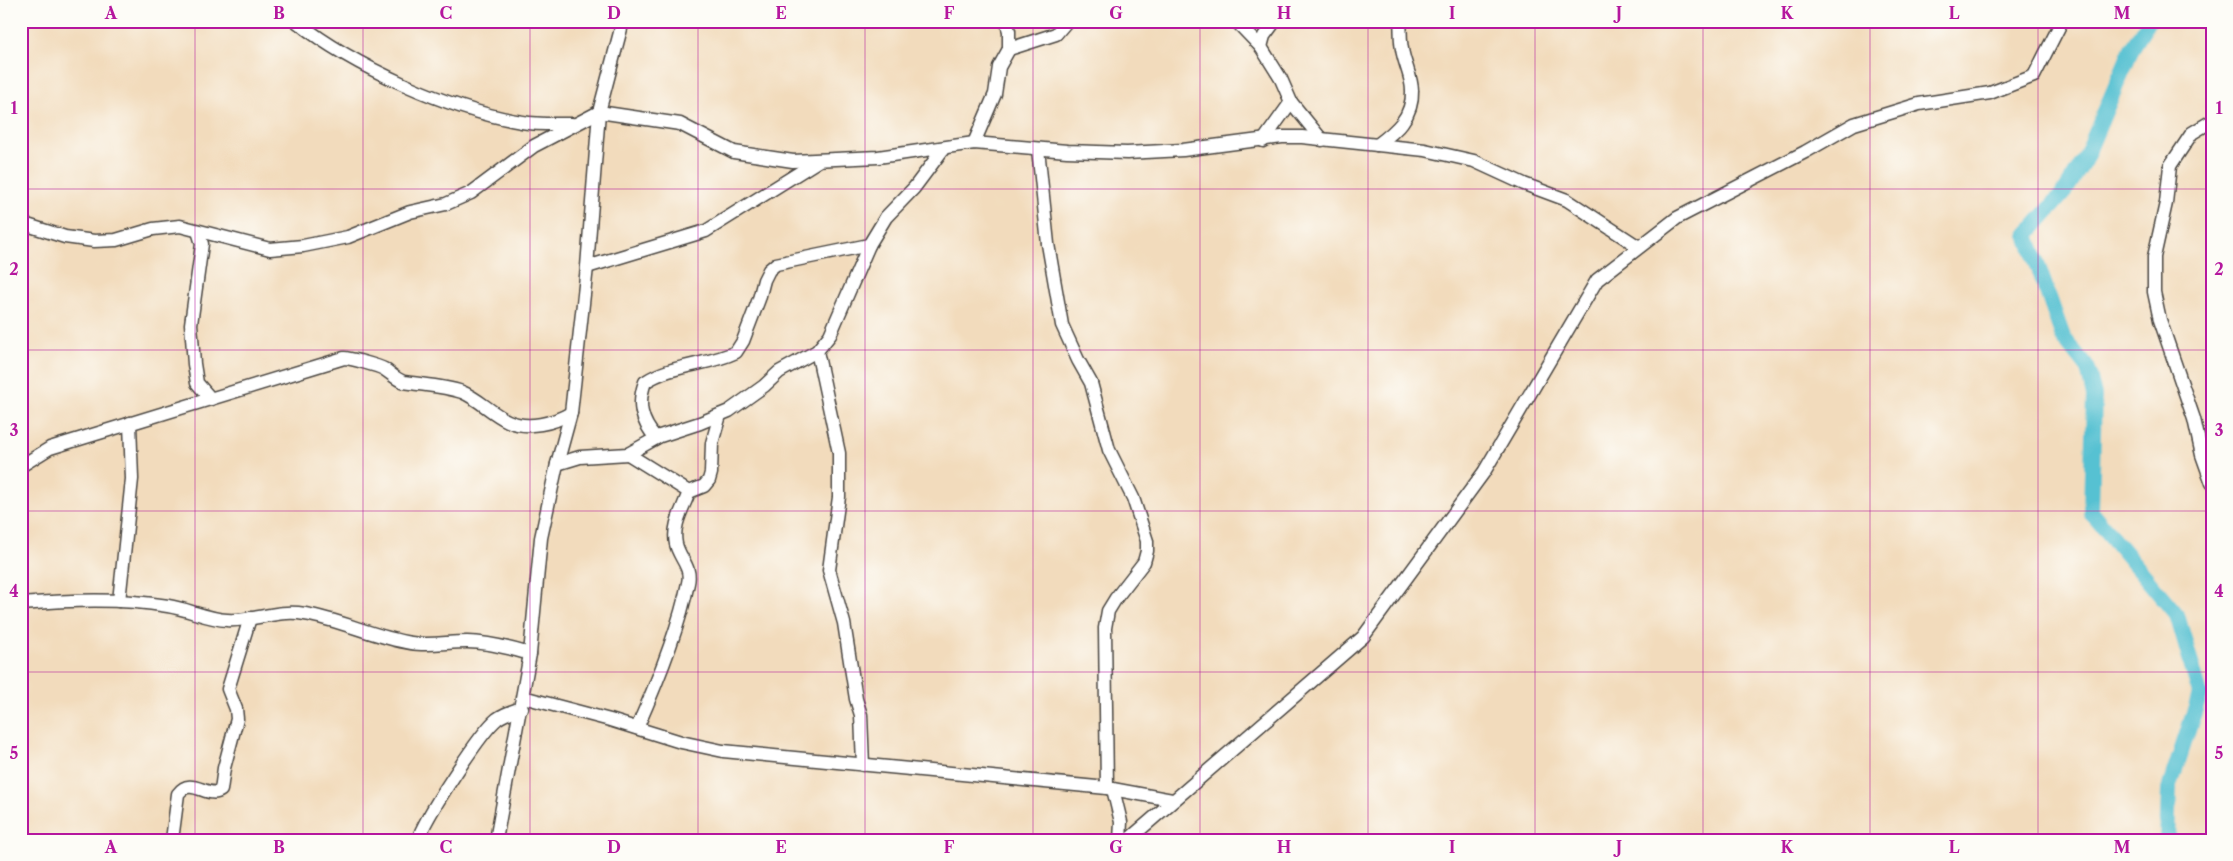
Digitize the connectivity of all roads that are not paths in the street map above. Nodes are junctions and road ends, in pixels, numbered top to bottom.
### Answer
1 (296, 21) edge
2 (624, 21) edge
3 (1006, 21) edge
4 (1067, 21) edge
5 (1236, 21) edge
6 (1275, 21) edge
7 (1400, 21) edge
8 (2062, 21) edge
9 (1261, 47) junction
10 (1009, 49) junction
11 (1291, 102) junction
12 (599, 112) junction
13 (2212, 121) edge
14 (575, 124) junction
15 (1322, 140) junction
16 (1263, 141) junction
17 (974, 144) junction
18 (1377, 145) junction
19 (944, 148) junction
20 (1038, 149) junction
21 (818, 161) junction
22 (21, 223) edge
23 (198, 231) junction
24 (212, 234) junction
25 (202, 244) junction
26 (869, 245) junction
27 (1639, 247) junction
28 (587, 267) junction
29 (817, 351) junction
30 (196, 377) junction
31 (211, 399) junction
32 (184, 406) junction
33 (571, 413) junction
34 (720, 415) junction
35 (130, 423) junction
36 (656, 438) junction
37 (563, 442) junction
38 (628, 454) junction
39 (580, 457) junction
40 (556, 464) junction
41 (21, 466) edge
42 (2212, 483) edge
43 (689, 492) junction
44 (119, 601) junction
45 (21, 604) edge
46 (250, 618) junction
47 (530, 654) junction
48 (522, 702) junction
49 (637, 728) junction
50 (863, 765) junction
51 (1110, 788) junction
52 (1172, 800) junction
53 (172, 840) edge
54 (418, 840) edge
55 (496, 840) edge
56 (1120, 840) edge
57 (1128, 840) edge

1 - 14 street
2 - 12 street
3 - 10 street
4 - 10 street
5 - 9 street
6 - 9 street
7 - 18 street
8 - 27 street
9 - 11 street
10 - 17 street
11 - 15 street
11 - 16 street
12 - 14 street
12 - 21 street
12 - 28 street
13 - 42 street
14 - 24 street
15 - 16 street
15 - 18 street
16 - 20 street
17 - 19 street
17 - 20 street
18 - 27 street
19 - 21 street
19 - 26 street
20 - 51 street
21 - 28 street
22 - 23 street
23 - 24 street
23 - 25 street
24 - 25 street
25 - 30 street
26 - 29 street
26 - 36 street
27 - 52 street
28 - 33 street
29 - 34 street
29 - 50 street
30 - 31 street
30 - 32 street
31 - 32 street
31 - 33 street
32 - 35 street
33 - 37 street
34 - 36 street
34 - 43 street
35 - 41 street
35 - 44 street
36 - 38 street
37 - 39 street
37 - 40 street
38 - 39 street
38 - 43 street
39 - 40 street
40 - 47 street
43 - 49 street
44 - 45 street
44 - 46 street
46 - 47 street
46 - 53 street
47 - 48 street
48 - 49 street
48 - 54 street
48 - 55 street
49 - 50 street
50 - 51 street
51 - 52 street
51 - 56 street
52 - 57 street

